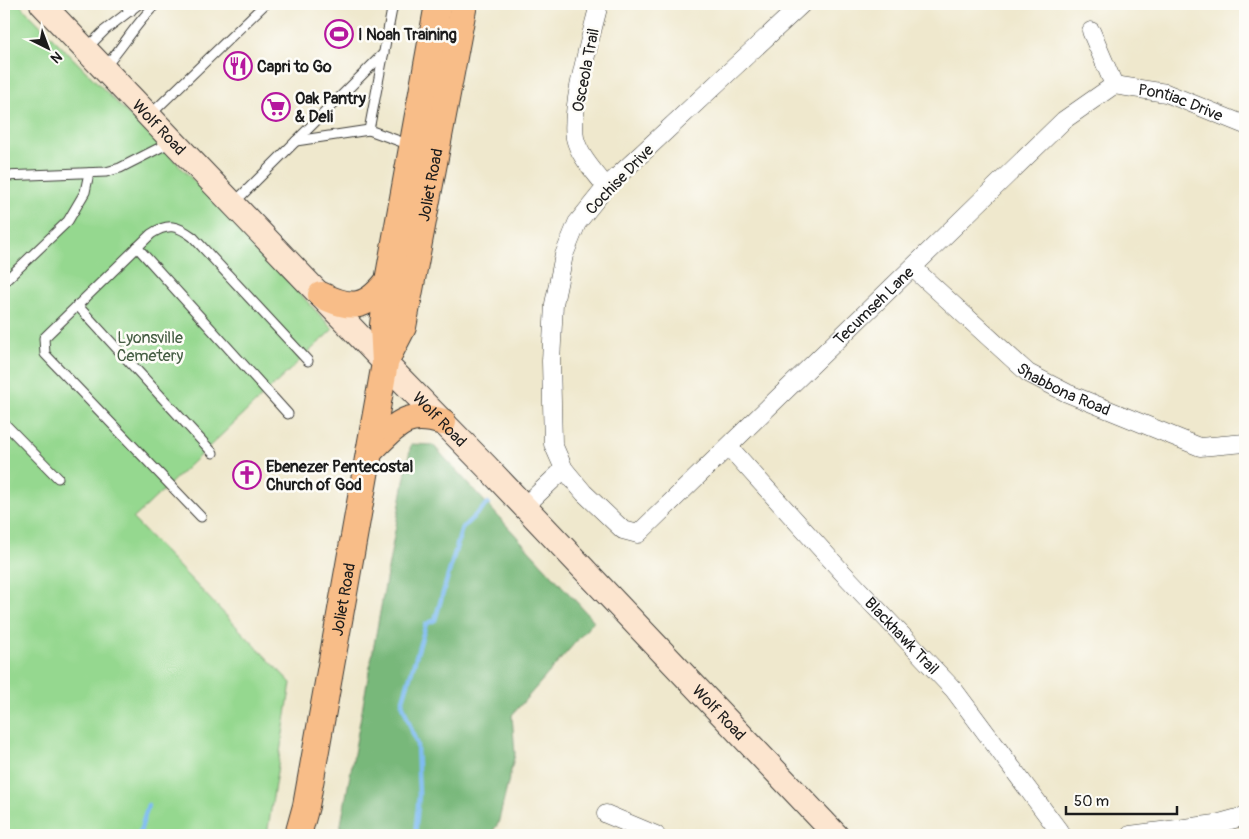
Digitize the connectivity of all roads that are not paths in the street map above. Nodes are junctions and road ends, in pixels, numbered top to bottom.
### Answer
1 (124, 4) edge
2 (139, 4) edge
3 (156, 4) edge
4 (265, 4) edge
5 (393, 4) edge
6 (438, 4) edge
7 (464, 4) edge
8 (599, 4) edge
9 (802, 4) edge
10 (51, 9) edge
11 (132, 11) junction
12 (1091, 31) dead end
13 (86, 49) junction
14 (384, 53) junction
15 (104, 68) junction
16 (1114, 84) junction
17 (149, 116) junction
18 (1245, 125) edge
19 (369, 130) junction
20 (174, 141) junction
21 (296, 141) junction
22 (412, 146) junction
23 (89, 173) junction
24 (4, 176) edge
25 (606, 187) junction
26 (234, 204) junction
27 (137, 247) junction
28 (913, 268) junction
29 (388, 281) junction
30 (4, 282) edge
31 (321, 295) junction
32 (77, 305) junction
33 (308, 361) dead end
34 (385, 363) junction
35 (288, 414) dead end
36 (443, 422) junction
37 (4, 423) edge
38 (1245, 443) edge
39 (729, 447) junction
40 (369, 452) junction
41 (213, 453) dead end
42 (564, 469) junction
43 (58, 478) dead end
44 (525, 506) junction
45 (201, 517) dead end
46 (638, 534) joint
47 (606, 814) dead end
48 (1245, 816) edge
49 (298, 835) edge
50 (656, 835) edge
51 (836, 835) edge
52 (1062, 835) edge
53 (1130, 835) edge

1 - 11 lane
2 - 11 lane
3 - 15 lane
4 - 17 lane
5 - 14 lane
6 - 22 main road, Joliet Road
7 - 34 main road, Joliet Road
8 - 25 street, Osceola Trail
9 - 25 street, Cochise Drive
10 - 13 street, Wolf Road
11 - 13 lane
12 - 16 street
13 - 15 street, Wolf Road
14 - 19 lane
14 - 21 lane
15 - 17 street, Wolf Road
16 - 18 street, Pontiac Drive
16 - 28 street, Tecumseh Lane
17 - 20 street, Wolf Road
19 - 21 lane
19 - 22 lane
20 - 23 lane
20 - 26 street, Wolf Road
21 - 26 lane
22 - 29 main road, Joliet Road
23 - 24 lane
23 - 30 lane
25 - 42 street, Cochise Drive
26 - 31 street, Wolf Road
27 - 32 lane
27 - 33 lane
27 - 35 lane
28 - 38 street, Shabbona Road
28 - 39 street, Tecumseh Lane
29 - 31 main road
29 - 34 main road, Joliet Road
31 - 34 street, Wolf Road
32 - 41 lane
32 - 45 lane
34 - 36 street, Wolf Road
34 - 40 main road, Joliet Road
36 - 40 main road
36 - 44 street, Wolf Road
37 - 43 lane
39 - 46 street, Tecumseh Lane
39 - 52 street, Blackhawk Trail
40 - 49 main road, Joliet Road
42 - 44 street
42 - 46 street, Cochise Drive
44 - 51 street, Wolf Road
47 - 50 street
48 - 53 street

